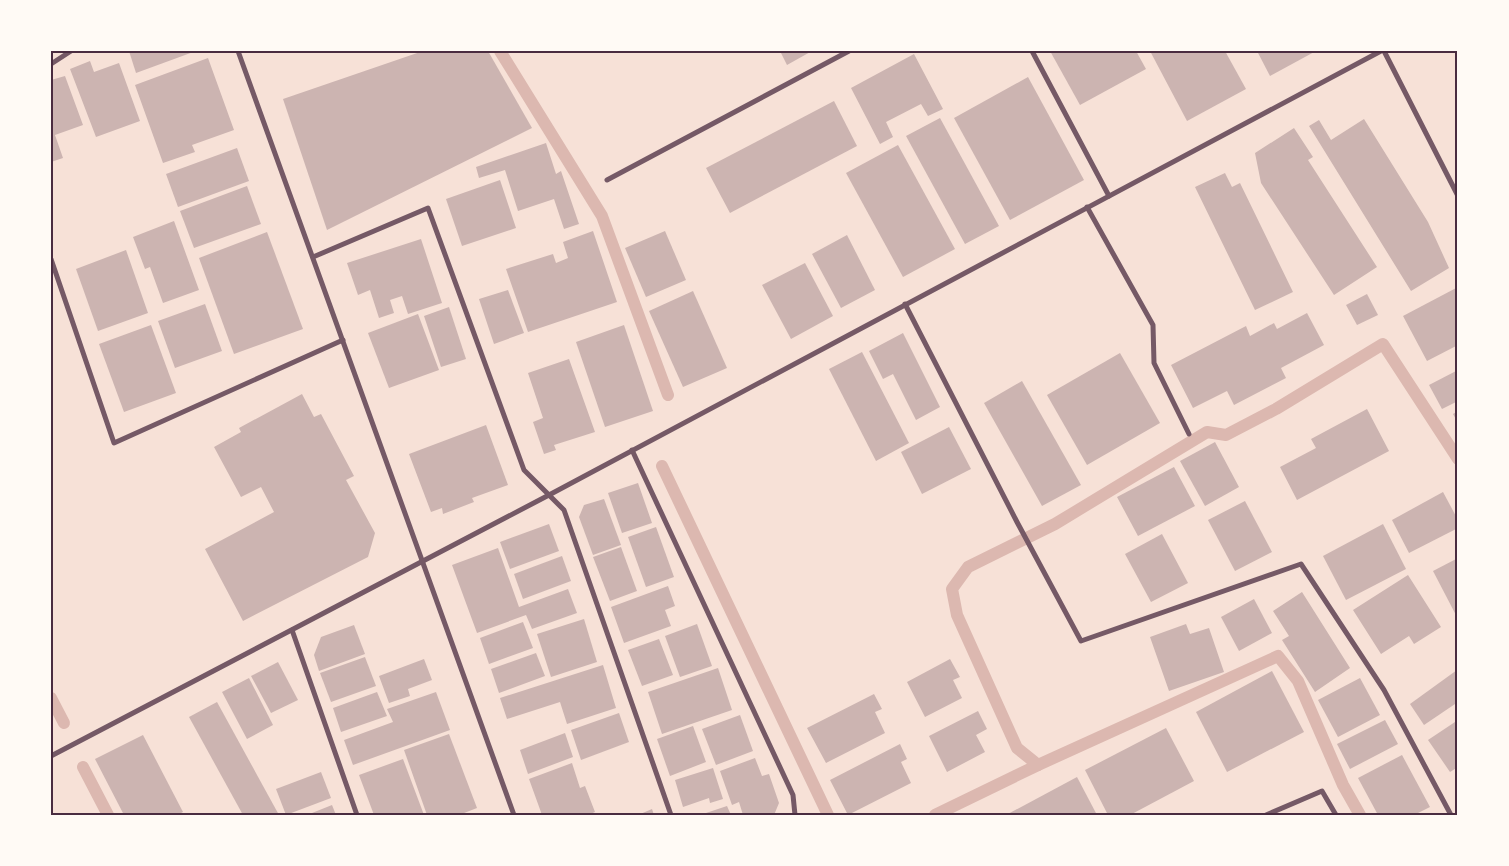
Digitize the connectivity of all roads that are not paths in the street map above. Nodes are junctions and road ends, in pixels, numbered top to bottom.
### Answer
1 (71, 51) edge
2 (238, 51) edge
3 (849, 51) edge
4 (1032, 51) edge
5 (1383, 51) edge
6 (51, 64) edge
7 (607, 180) dead end
8 (1109, 196) junction
9 (1458, 196) edge
10 (1087, 207) junction
11 (313, 257) junction
12 (51, 259) edge
13 (905, 304) junction
14 (343, 340) junction
15 (1188, 434) dead end
16 (632, 450) junction
17 (549, 495) junction
18 (423, 561) junction
19 (292, 630) junction
20 (51, 756) edge
21 (357, 815) edge
22 (514, 815) edge
23 (671, 815) edge
24 (795, 815) edge
25 (1266, 815) edge
26 (1336, 815) edge
27 (1451, 815) edge

1 - 6 street
2 - 11 street
3 - 7 street
4 - 8 street
5 - 8 street
5 - 9 street
8 - 10 street
10 - 13 street
10 - 15 street
11 - 14 street
11 - 17 street
12 - 14 street
13 - 16 street
13 - 27 street
14 - 18 street
16 - 17 street
16 - 24 street
17 - 18 street
17 - 23 street
18 - 19 street
18 - 22 street
19 - 20 street
19 - 21 street
25 - 26 street

